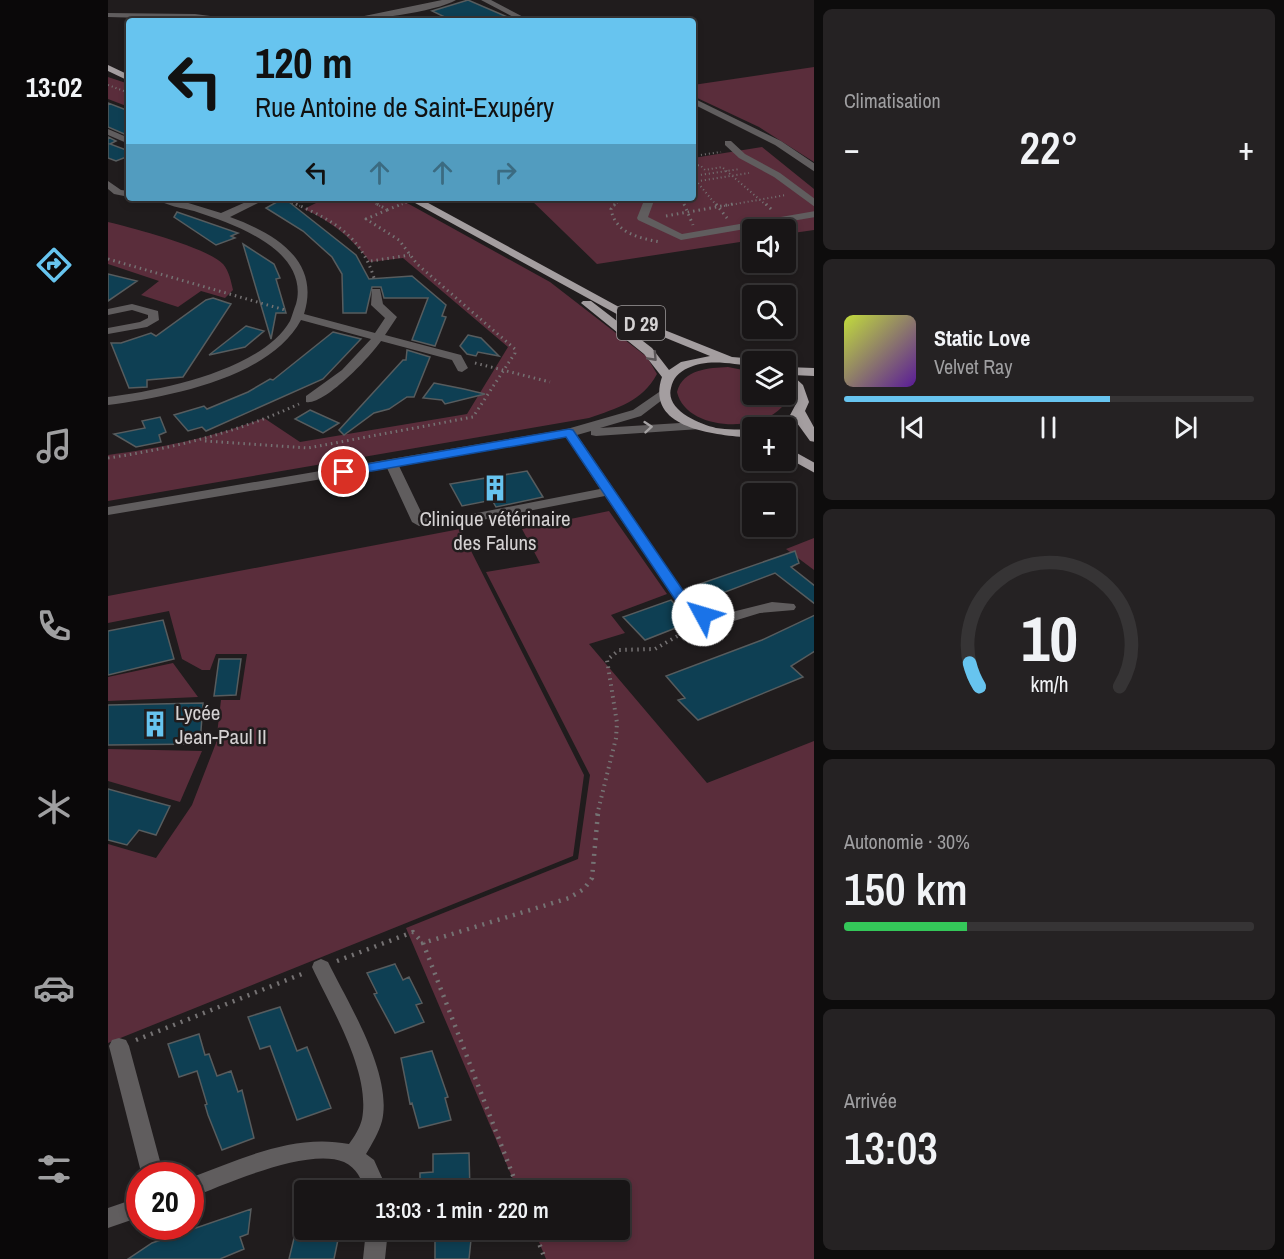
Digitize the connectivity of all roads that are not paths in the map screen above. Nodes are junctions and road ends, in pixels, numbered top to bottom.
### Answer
1 (452, 0) edge
2 (485, 0) edge
3 (109, 14) edge
4 (215, 18) edge
5 (364, 18) edge
6 (521, 18) edge
7 (108, 70) edge
8 (126, 77) edge
9 (696, 102) edge
10 (108, 132) edge
11 (126, 140) edge
12 (728, 143) dead end
13 (814, 169) edge
14 (108, 184) edge
15 (126, 193) edge
16 (170, 201) edge
17 (256, 201) edge
18 (417, 201) edge
19 (649, 201) edge
20 (814, 204) edge
21 (814, 214) edge
22 (221, 217) junction
23 (559, 280) junction
24 (376, 291) road end
25 (108, 312) edge
26 (299, 316) junction
27 (108, 331) edge
28 (380, 336) junction
29 (727, 358) junction
30 (742, 360) edge
31 (459, 363) road end
32 (814, 372) edge
33 (796, 373) edge
34 (668, 376) junction
35 (796, 384) edge
36 (662, 394) junction
37 (310, 399) road end
38 (108, 401) edge
39 (806, 403) edge
40 (791, 417) edge
41 (696, 426) junction
42 (569, 433) junction
43 (742, 434) edge
44 (814, 438) edge
45 (796, 457) edge
46 (392, 464) junction
47 (814, 469) edge
48 (609, 491) junction
49 (108, 511) edge
50 (789, 607) dead end
51 (321, 967) road end
52 (119, 1046) road end
53 (353, 1156) junction
54 (149, 1162) edge
55 (372, 1180) edge
56 (204, 1183) edge
57 (126, 1212) edge
58 (108, 1218) edge
59 (376, 1240) edge
60 (374, 1259) edge

1 - 5 street
2 - 6 street
3 - 4 street
7 - 8 main road
9 - 13 street
10 - 11 street
12 - 20 street
14 - 15 street
16 - 22 street
17 - 22 street
18 - 23 main road, D 29
19 - 21 street
22 - 26 street
23 - 29 main road, D 29
23 -> 34 main road, D 29
24 - 28 street
25 - 27 street
26 - 28 street
26 - 38 street
28 - 31 street
28 - 37 street
29 - 30 main road
29 - 34 main road
32 - 33 main road
34 - 36 main road
35 - 39 main road
36 - 41 main road
36 - 42 street
39 - 40 main road
39 - 44 main road
42 -> 41 street
41 - 43 main road
42 - 46 street
42 - 48 street
45 - 47 main road
46 - 48 street
46 - 49 street
48 - 50 street
51 - 53 street
52 - 54 street
53 - 55 street
53 - 56 street
57 - 58 street
59 - 60 street

